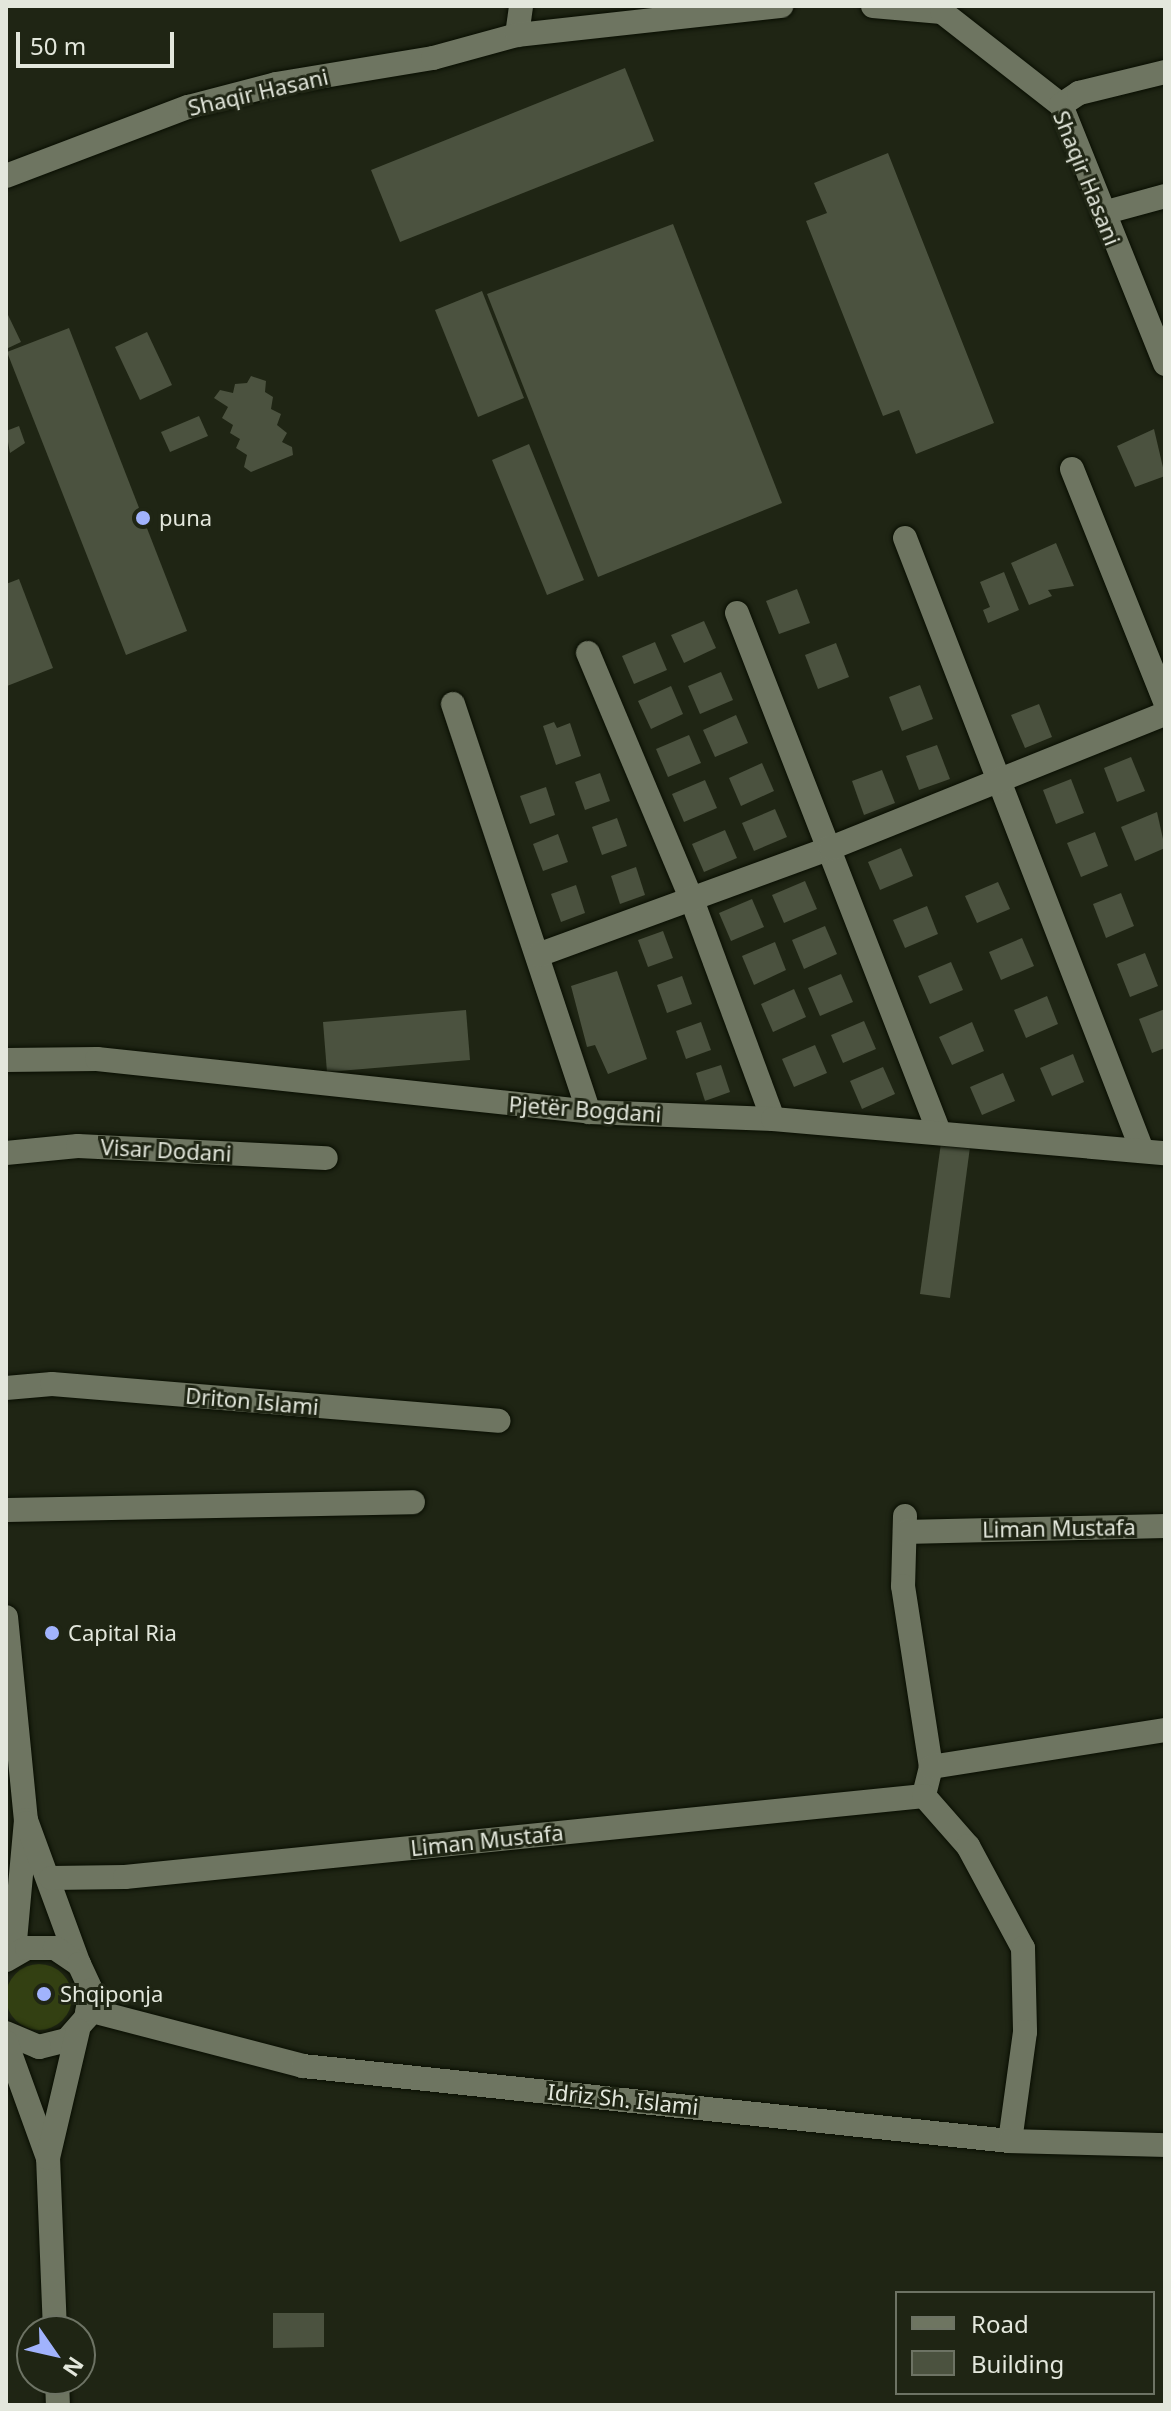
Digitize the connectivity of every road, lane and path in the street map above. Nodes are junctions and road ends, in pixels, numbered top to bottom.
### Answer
1 (521, 6) edge
2 (781, 6) edge
3 (873, 6) edge
4 (517, 35) junction
5 (1165, 72) edge
6 (1061, 105) junction
7 (6, 176) edge
8 (1165, 196) edge
9 (1103, 213) junction
10 (1165, 364) edge
11 (1072, 469) dead end
12 (905, 538) dead end
13 (737, 613) dead end
14 (588, 653) dead end
15 (1165, 702) edge
16 (453, 704) dead end
17 (1165, 714) edge
18 (1000, 779) junction
19 (831, 848) junction
20 (692, 900) junction
21 (538, 955) junction
22 (6, 1060) edge
23 (589, 1112) junction
24 (773, 1119) junction
25 (939, 1132) junction
26 (1154, 1152) edge
27 (6, 1153) edge
28 (326, 1158) dead end
29 (6, 1388) edge
30 (498, 1421) dead end
31 (413, 1502) dead end
32 (6, 1510) edge
33 (1165, 1526) edge
34 (6, 1617) edge
35 (1165, 1730) edge
36 (931, 1767) junction
37 (924, 1796) junction
38 (26, 1820) junction
39 (24, 1849) junction
40 (6, 1875) edge
41 (51, 1878) junction
42 (11, 1942) edge
43 (79, 1964) junction
44 (83, 2020) junction
45 (6, 2033) edge
46 (6, 2042) edge
47 (1010, 2141) junction
48 (1165, 2145) edge
49 (48, 2158) junction
50 (54, 2315) edge

1 - 4 street
2 - 4 street, Shaqir Hasani
3 - 6 street, Shaqir Hasani
4 - 7 street, Shaqir Hasani
5 - 6 street
6 - 9 street, Shaqir Hasani
8 - 9 street
9 - 10 street, Shaqir Hasani
11 - 15 street
12 - 18 street
13 - 19 street
14 - 20 street
16 - 21 street
17 - 18 street
18 - 19 street
18 - 26 street
19 - 20 street
19 - 25 street
20 - 21 street
20 - 24 street
21 - 23 street
22 - 23 street, Pjetër Bogdani
23 - 24 street, Pjetër Bogdani
24 - 25 street, Pjetër Bogdani
25 - 26 street, Pjetër Bogdani
27 - 28 street, Visar Dodani
29 - 30 street, Driton Islami
31 - 32 street
33 - 36 street, Liman Mustafa
34 - 38 street
35 - 36 street
36 - 37 street, Liman Mustafa
37 - 41 street, Liman Mustafa
37 - 47 street
38 - 39 street
38 - 41 street
39 - 40 street
39 - 42 street
41 - 43 street
42 - 43 street
43 - 44 street
44 - 45 street
44 - 47 street, Idriz Sh. Islami
44 - 49 street
46 - 49 street
47 - 48 street, Idriz Sh. Islami
49 - 50 street

